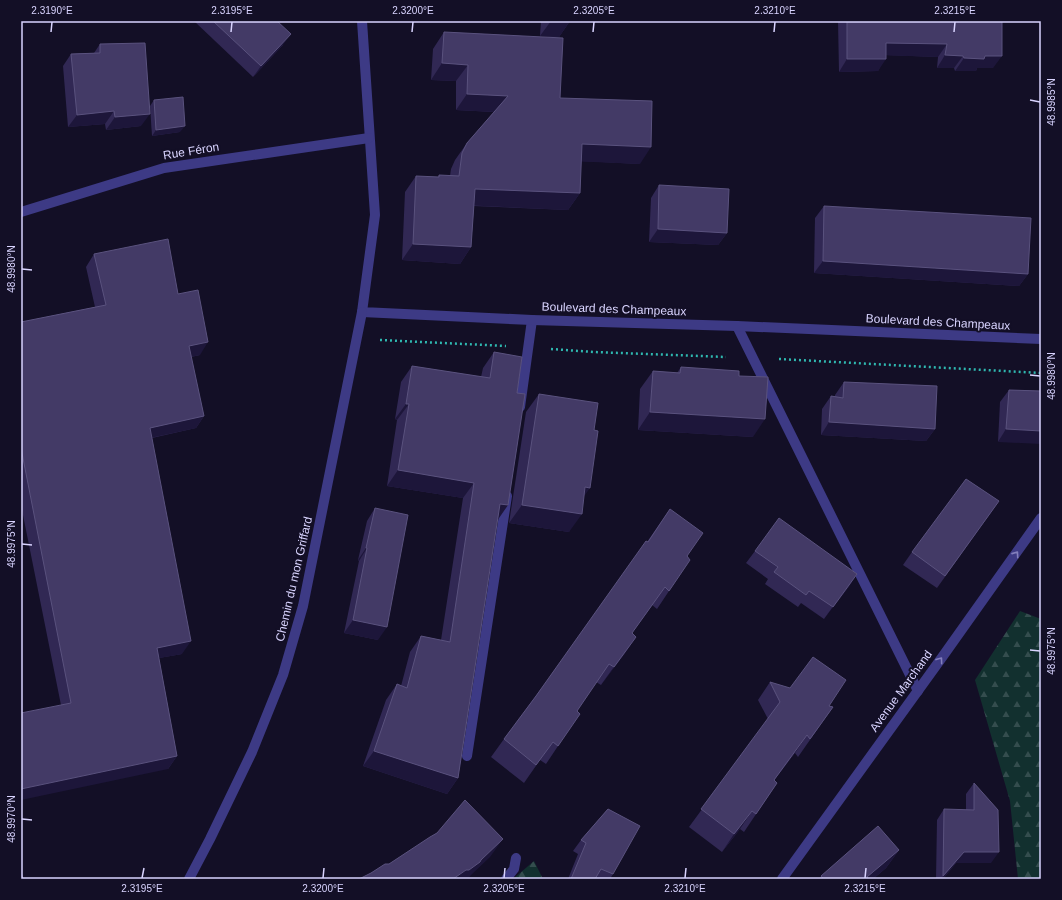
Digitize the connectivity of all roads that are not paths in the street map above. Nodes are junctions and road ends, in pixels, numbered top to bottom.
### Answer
1 (362, 21) edge
2 (369, 138) junction
3 (21, 212) edge
4 (362, 312) junction
5 (532, 320) junction
6 (737, 326) junction
7 (1041, 339) edge
8 (518, 420) edge
9 (508, 490) edge
10 (1041, 518) edge
11 (918, 691) junction
12 (466, 756) edge
13 (516, 858) dead end
14 (189, 879) edge
15 (506, 879) edge
16 (782, 879) edge

1 - 2 street
2 - 3 street, Rue Féron
2 - 4 street
4 - 5 street, Boulevard des Champeaux
4 - 14 street, Chemin du mon Griffard
5 - 6 street, Boulevard des Champeaux
5 - 8 street
6 - 7 street, Boulevard des Champeaux
6 - 11 street
9 - 12 street
11 -> 10 street, Avenue Marchand
11 - 16 street, Avenue Marchand
13 - 15 street

